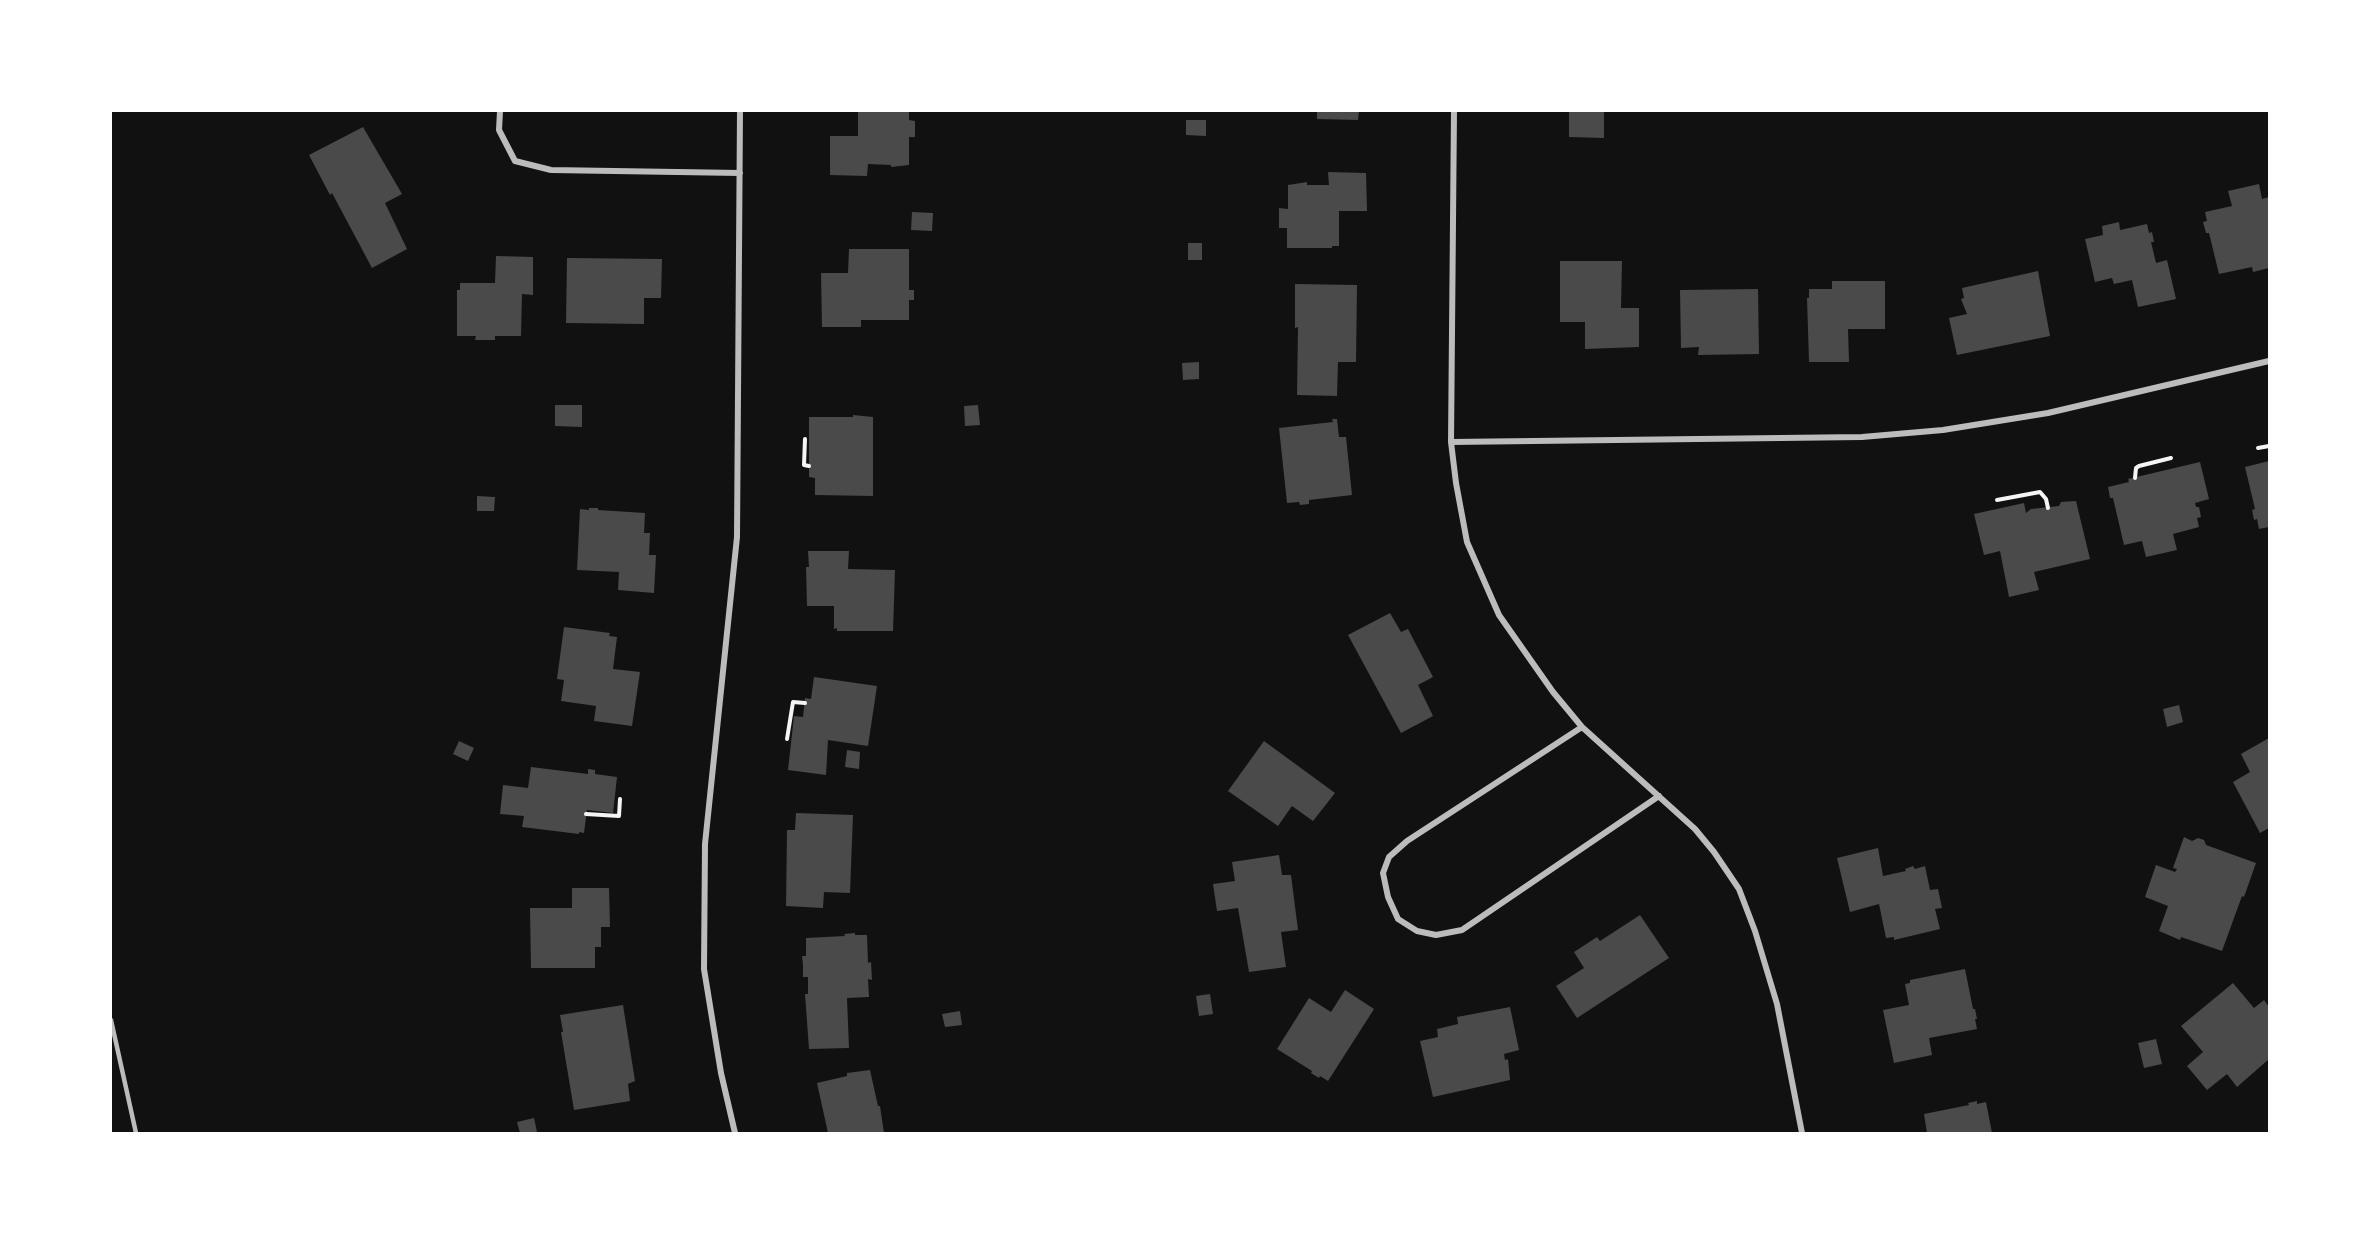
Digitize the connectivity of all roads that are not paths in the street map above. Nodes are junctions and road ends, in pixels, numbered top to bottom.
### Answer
1 (500, 111) edge
2 (740, 111) edge
3 (1454, 111) edge
4 (740, 173) junction
5 (2269, 361) edge
6 (1451, 442) junction
7 (1582, 727) junction
8 (1659, 796) junction
9 (111, 1020) edge
10 (135, 1133) edge
11 (735, 1133) edge
12 (1802, 1133) edge

1 - 4 street
2 - 4 street
3 - 6 street
4 - 11 street
5 - 6 street
6 - 7 street
7 - 8 street
7 - 8 street
8 - 12 street
9 - 10 lane

